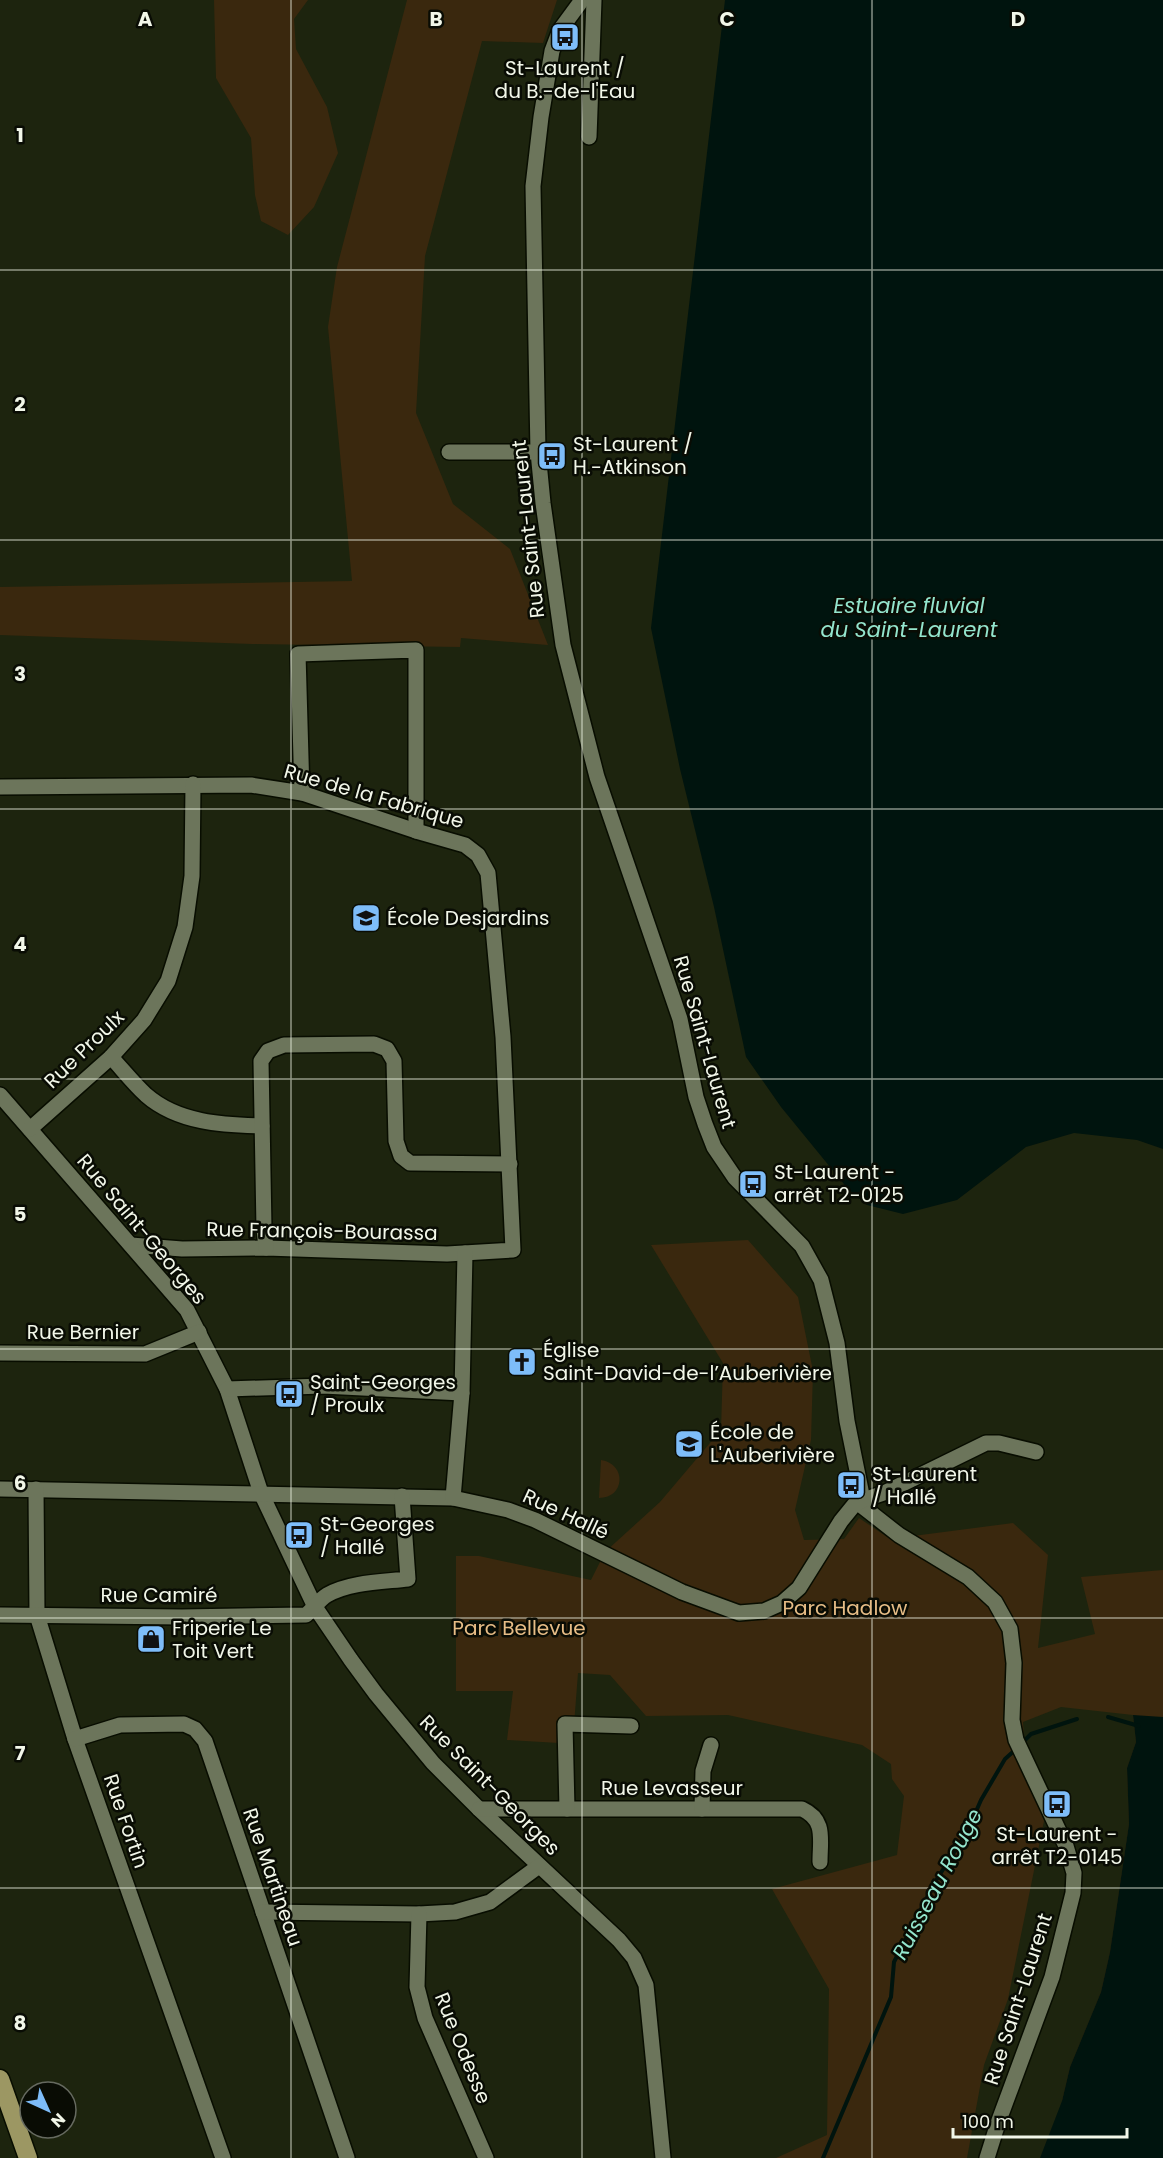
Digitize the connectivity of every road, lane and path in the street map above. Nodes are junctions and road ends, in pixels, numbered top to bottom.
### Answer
1 (582, 0) edge
2 (594, 0) edge
3 (589, 136) dead end
4 (449, 452) dead end
5 (538, 452) junction
6 (194, 784) junction
7 (0, 787) edge
8 (302, 793) junction
9 (416, 831) junction
10 (111, 1057) junction
11 (0, 1095) edge
12 (262, 1126) junction
13 (30, 1129) junction
14 (510, 1164) junction
15 (131, 1245) junction
16 (266, 1248) junction
17 (513, 1250) joint
18 (465, 1253) junction
19 (199, 1332) junction
20 (0, 1353) edge
21 (226, 1389) junction
22 (462, 1394) junction
23 (1036, 1452) dead end
24 (0, 1489) edge
25 (36, 1489) junction
26 (261, 1494) junction
27 (402, 1496) junction
28 (453, 1497) junction
29 (863, 1500) junction
30 (315, 1607) junction
31 (0, 1614) edge
32 (37, 1615) junction
33 (631, 1726) dead end
34 (75, 1739) junction
35 (711, 1745) dead end
36 (479, 1809) junction
37 (567, 1809) junction
38 (702, 1809) junction
39 (820, 1862) dead end
40 (539, 1866) junction
41 (263, 1912) junction
42 (419, 1914) junction
43 (0, 2079) edge
44 (28, 2158) edge
45 (223, 2158) edge
46 (347, 2158) edge
47 (486, 2158) edge
48 (663, 2158) edge
49 (987, 2158) edge

1 - 5 street, Rue Saint-Laurent
2 - 3 street
4 - 5 street
5 - 29 street, Rue Saint-Laurent
6 - 7 street, Rue de la Fabrique
6 - 8 street, Rue de la Fabrique
6 - 10 street, Rue Proulx
8 - 9 street, Rue de la Fabrique
8 - 9 street
9 - 14 street, Rue de la Fabrique
10 - 12 street
10 - 13 street, Rue Proulx
11 - 13 street, Rue Saint-Georges
12 - 14 street
12 - 16 street
13 - 15 street, Rue Saint-Georges
14 - 17 street, Rue de la Fabrique
15 - 16 street, Rue François-Bourassa
15 - 19 street, Rue Saint-Georges
16 - 18 street, Rue François-Bourassa
17 - 18 street, Rue François-Bourassa
18 - 22 street
19 - 20 street, Rue Bernier
19 - 21 street, Rue Saint-Georges
21 - 22 street
21 - 26 street, Rue Saint-Georges
22 - 28 street
23 - 29 street, Rue Hallé
24 - 25 street, Rue Hallé
25 - 26 street, Rue Hallé
25 - 32 street, Rue Fortin
26 - 27 street, Rue Hallé
26 - 30 street, Rue Saint-Georges
27 - 28 street, Rue Hallé
27 - 30 street, Rue Camiré
28 - 29 street, Rue Hallé
29 - 49 street, Rue Saint-Laurent
30 - 32 street, Rue Camiré
30 - 36 street, Rue Saint-Georges
31 - 32 street, Rue Camiré
32 - 34 street, Rue Fortin
33 - 37 street
34 - 41 street, Rue Martineau
34 - 45 street, Rue Fortin
35 - 38 street
36 - 37 street, Rue Levasseur
36 - 40 street, Rue Saint-Georges
37 - 38 street, Rue Levasseur
38 - 39 street, Rue Levasseur
40 - 42 street
40 - 48 street, Rue Saint-Georges
41 - 42 street
41 - 46 street, Rue Martineau
42 - 47 street, Rue Odesse
43 - 44 main road

